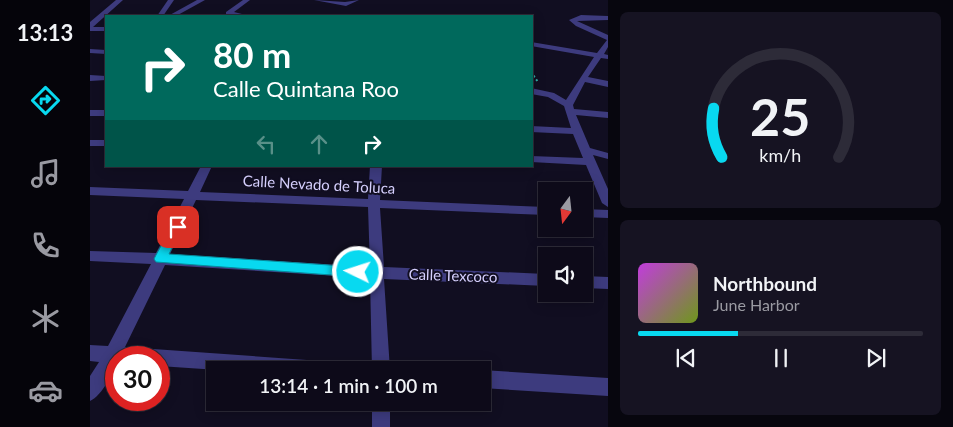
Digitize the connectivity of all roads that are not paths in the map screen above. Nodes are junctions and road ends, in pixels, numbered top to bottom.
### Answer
1 (120, 0) edge
2 (171, 0) edge
3 (202, 0) edge
4 (247, 0) edge
5 (317, 0) edge
6 (356, 0) edge
7 (161, 15) edge
8 (173, 15) edge
9 (238, 15) edge
10 (608, 18) edge
11 (90, 27) edge
12 (105, 29) edge
13 (608, 38) edge
14 (608, 42) edge
15 (533, 44) edge
16 (90, 52) edge
17 (105, 52) edge
18 (598, 55) junction
19 (608, 57) edge
20 (90, 78) edge
21 (105, 78) edge
22 (584, 79) junction
23 (608, 84) edge
24 (533, 91) edge
25 (569, 108) junction
26 (90, 113) edge
27 (105, 113) edge
28 (608, 115) edge
29 (533, 129) edge
30 (576, 130) junction
31 (90, 143) edge
32 (105, 143) edge
33 (585, 150) junction
34 (608, 156) edge
35 (533, 159) edge
36 (590, 162) junction
37 (207, 167) edge
38 (376, 167) edge
39 (90, 191) edge
40 (194, 195) junction
41 (608, 203) edge
42 (374, 204) junction
43 (538, 212) edge
44 (593, 213) edge
45 (608, 214) edge
46 (90, 256) edge
47 (161, 259) junction
48 (378, 273) junction
49 (538, 280) edge
50 (593, 282) edge
51 (608, 283) edge
52 (117, 346) edge
53 (90, 353) edge
54 (105, 354) edge
55 (170, 358) edge
56 (210, 361) edge
57 (381, 361) edge
58 (105, 367) edge
59 (491, 380) edge
60 (608, 386) edge
61 (90, 392) edge
62 (381, 411) edge
63 (381, 427) edge

1 - 11 street
2 - 7 street
3 - 8 street
4 - 9 street
5 - 6 street
10 - 13 street
11 - 12 street
14 - 18 street
15 - 18 street
16 - 17 street
18 - 19 street
18 - 22 street
20 - 21 street
22 - 23 street
22 - 25 street
24 - 25 street
25 - 28 street
25 - 30 street
26 - 27 street
29 - 30 street
30 - 33 street
31 - 32 street
33 - 34 street
33 - 36 street
35 - 36 street
36 - 41 street
37 - 40 street
38 - 42 street
39 - 40 street, Calle Nevado de Toluca
40 - 42 street, Calle Nevado de Toluca
40 - 47 street
42 - 43 street, Calle Nevado de Toluca
42 - 48 street
44 - 45 street
46 - 47 street, Calle Texcoco
47 - 48 street, Calle Texcoco
47 - 52 street
48 - 49 street, Calle Texcoco
48 - 57 street
50 - 51 street
53 - 54 street
55 - 56 street
58 - 61 street
59 - 60 street
62 - 63 street

